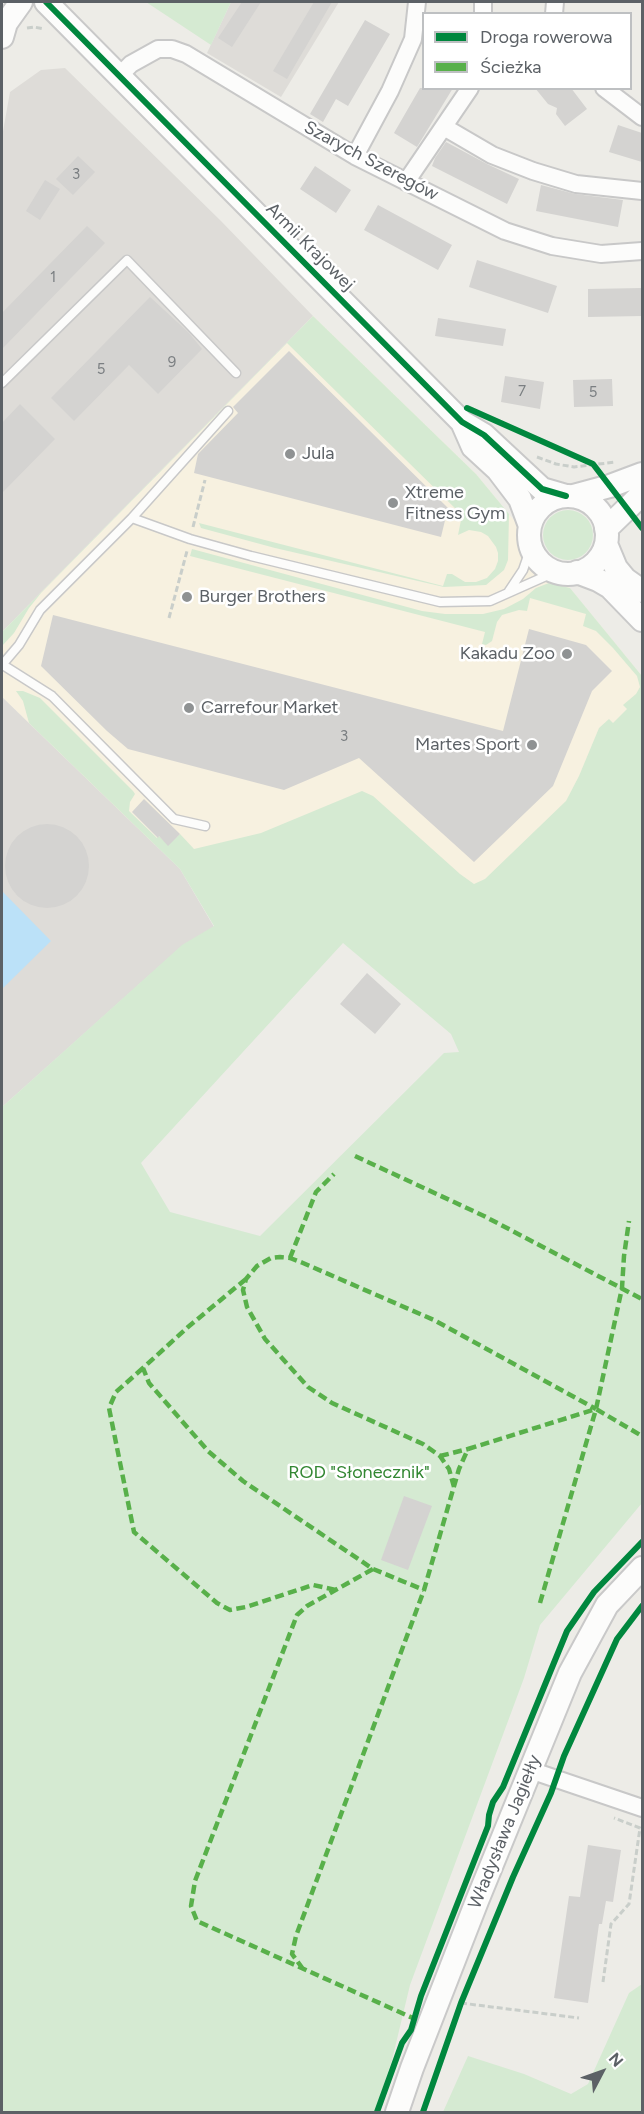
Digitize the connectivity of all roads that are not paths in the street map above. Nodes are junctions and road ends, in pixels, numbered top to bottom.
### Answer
1 (21, 2) edge
2 (417, 2) edge
3 (49, 3) edge
4 (11, 33) edge
5 (119, 75) junction
6 (469, 90) edge
7 (607, 90) edge
8 (642, 117) edge
9 (444, 127) junction
10 (355, 156) junction
11 (406, 182) junction
12 (642, 191) edge
13 (642, 251) edge
14 (236, 373) dead end
15 (2, 383) edge
16 (228, 411) dead end
17 (462, 422) junction
18 (642, 474) edge
19 (642, 494) edge
20 (570, 496) junction
21 (132, 518) junction
22 (531, 536) junction
23 (606, 536) junction
24 (566, 572) junction
25 (642, 591) edge
26 (508, 592) junction
27 (642, 620) edge
28 (2, 665) edge
29 (205, 826) dead end
30 (642, 1568) edge
31 (530, 1770) junction
32 (642, 1808) edge
33 (397, 2112) edge

1 - 4 street
2 - 10 street
3 - 5 street, Armii Krajowej
5 - 10 street, Szarych Szeregów
5 - 17 street, Armii Krajowej
6 - 9 street
7 - 8 street
9 - 11 street
9 - 12 street
10 - 11 street, Szarych Szeregów
11 - 13 street, Szarych Szeregów
14 - 15 lane
16 - 21 lane
17 - 20 street, Armii Krajowej
17 - 22 street, Armii Krajowej
18 - 20 street
19 - 23 street
20 - 22 street
20 - 23 street
21 - 26 lane
21 - 28 lane
22 - 24 street
22 - 26 lane
23 - 24 street
23 - 25 street
24 - 26 lane
24 - 27 street
28 - 29 lane
30 - 31 street, Władysława Jagiełły
31 - 32 street
31 - 33 street, Władysława Jagiełły

